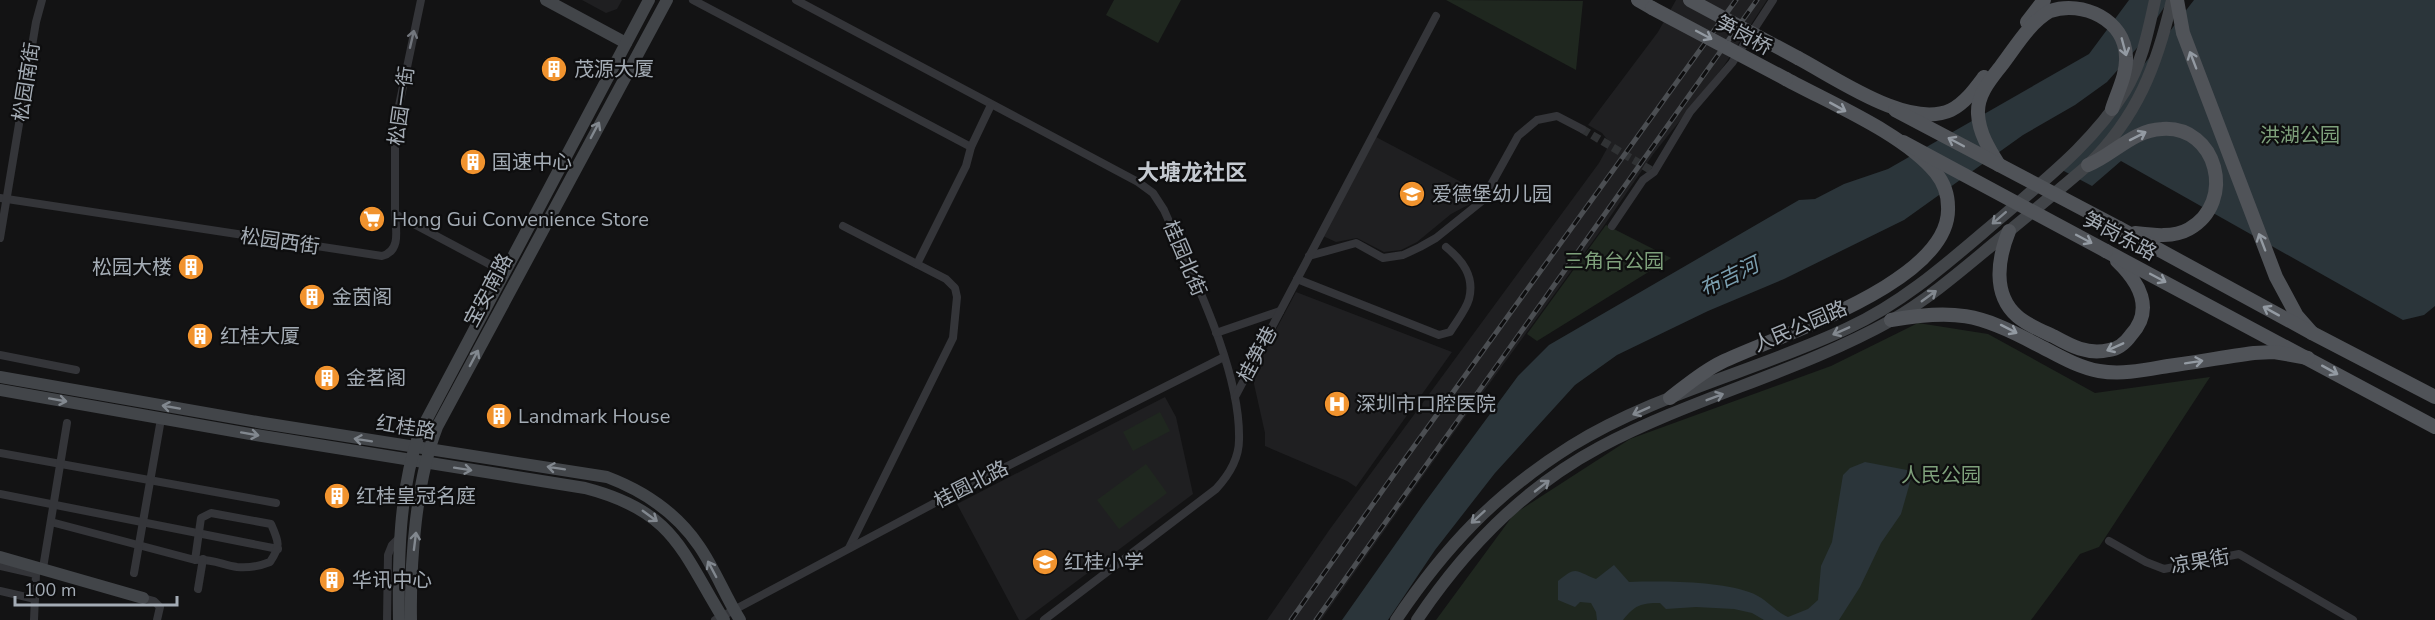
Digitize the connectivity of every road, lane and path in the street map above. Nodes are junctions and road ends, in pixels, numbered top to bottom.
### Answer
1 (42, 0) edge
2 (421, 0) edge
3 (546, 0) edge
4 (649, 0) edge
5 (667, 0) edge
6 (693, 0) edge
7 (796, 0) edge
8 (1638, 0) edge
9 (1690, 0) edge
10 (1773, 0) edge
11 (2044, 0) edge
12 (2155, 0) edge
13 (2172, 0) edge
14 (2177, 0) edge
15 (1436, 16) dead end
16 (626, 43) junction
17 (2011, 48) junction
18 (1798, 58) joint
19 (1786, 79) joint
20 (991, 105) junction
21 (1895, 110) junction
22 (2112, 110) junction
23 (1582, 129) tunnel mouth
24 (1903, 142) junction
25 (971, 147) junction
26 (1999, 165) junction
27 (2088, 165) junction
28 (4, 199) edge
29 (395, 214) junction
30 (843, 226) dead end
31 (1612, 226) dead end
32 (2122, 230) junction
33 (2009, 231) junction
34 (0, 238) edge
35 (1446, 247) dead end
36 (2106, 251) junction
37 (1309, 256) junction
38 (917, 264) junction
39 (504, 272) junction
40 (1297, 279) junction
41 (1280, 311) junction
42 (1891, 320) junction
43 (1216, 333) junction
44 (2312, 333) junction
45 (0, 355) edge
46 (1224, 357) junction
47 (2308, 358) junction
48 (76, 370) dead end
49 (0, 377) edge
50 (0, 390) edge
51 (2435, 397) edge
52 (1235, 398) junction
53 (1670, 398) junction
54 (161, 419) junction
55 (67, 423) dead end
56 (2435, 427) edge
57 (414, 448) junction
58 (428, 450) junction
59 (0, 453) edge
60 (411, 461) junction
61 (424, 463) junction
62 (59, 464) junction
63 (150, 480) junction
64 (0, 494) edge
65 (276, 503) dead end
66 (54, 504) junction
67 (143, 520) junction
68 (51, 522) junction
69 (199, 534) junction
70 (401, 536) junction
71 (2109, 541) dead end
72 (138, 546) junction
73 (849, 548) junction
74 (278, 549) junction
75 (0, 557) edge
76 (199, 559) junction
77 (0, 566) edge
78 (43, 568) junction
79 (134, 573) dead end
80 (198, 589) dead end
81 (0, 591) edge
82 (143, 598) joint
83 (35, 599) junction
84 (737, 615) edge
85 (720, 619) edge
86 (34, 620) edge
87 (157, 620) edge
88 (387, 620) edge
89 (399, 620) edge
90 (411, 620) edge
91 (1044, 620) edge
92 (1396, 620) edge
93 (1417, 620) edge
94 (2353, 620) edge

1 - 28 street, 松园南街
29 -> 2 street, 松园一街
3 - 16 main road
4 - 16 main road, 宝安南路
58 -> 5 main road, 宝安南路
6 - 25 street
7 - 20 street, 桂园北街
8 -> 19 main road, 笋岗桥, bridge
9 - 18 main road, 笋岗桥, bridge
10 - 31 street
11 - 17 main road
12 - 22 main road, 人民公园路
13 - 27 main road, 人民公园路
44 -> 14 main road
15 - 37 street, 桂笋巷
16 - 39 main road, 宝安南路
17 - 21 main road, bridge
17 -> 22 main road
17 - 26 main road
18 - 21 main road, 笋岗东路
19 -> 24 main road, 笋岗东路
20 - 25 street
20 - 43 street, 桂园北街
26 -> 21 main road, 笋岗东路, bridge
22 -> 53 main road, 人民公园路
23 - 37 street
24 -> 36 main road, 笋岗东路, bridge
24 - 53 main road, bridge
25 - 38 street
26 - 32 main road, 笋岗东路, bridge
27 -> 32 main road
27 - 33 main road, 人民公园路
28 - 29 street, 松园西街
28 - 34 street, 松园南街
29 - 39 street
30 - 38 street
44 -> 32 main road, 笋岗东路
36 -> 33 main road
42 -> 33 main road, 人民公园路
35 - 40 street
36 -> 47 main road, 笋岗东路
37 - 40 street, 桂笋巷
38 - 73 street
39 - 57 main road, 宝安南路
40 - 41 street, 桂笋巷
41 - 43 street
41 - 52 street, 桂笋巷
42 -> 47 main road
93 -> 42 main road, 人民公园路
43 - 46 street, 桂园北街
44 - 51 main road, 笋岗东路
45 - 48 street
46 - 52 street, 桂园北街
46 - 73 street, 桂圆北路
47 -> 56 main road, 笋岗东路
57 -> 49 main road, 红桂路
50 -> 54 main road, 红桂路
52 - 91 street, 桂园北街
53 -> 92 main road, 人民公园路
54 -> 60 main road, 红桂路
54 - 63 street
55 - 62 street
57 - 58 main road, 红桂路
57 - 60 main road, 宝安南路
58 - 61 main road, 宝安南路
84 -> 58 main road, 红桂路
59 - 62 street
60 - 61 main road, 红桂路
60 - 70 main road, 宝安南路
61 -> 85 main road, 红桂路
90 -> 61 main road, 宝安南路
62 - 63 street
62 - 66 street
63 - 65 street
63 - 67 street
64 - 66 street
66 - 67 street
66 - 68 street
67 - 69 street
67 - 72 street
68 - 72 street
68 - 78 street
69 - 74 street
69 - 74 street
69 - 76 street
70 - 88 street
70 - 89 main road, 宝安南路
71 - 94 street, 凉果街
72 - 76 street
72 - 79 street
73 - 84 street, 桂圆北路
74 - 76 street
75 - 78 main road
76 - 80 street
77 - 83 street
78 - 82 main road
81 - 83 street
82 - 87 street
83 - 86 street
84 - 85 street, 桂圆北路

